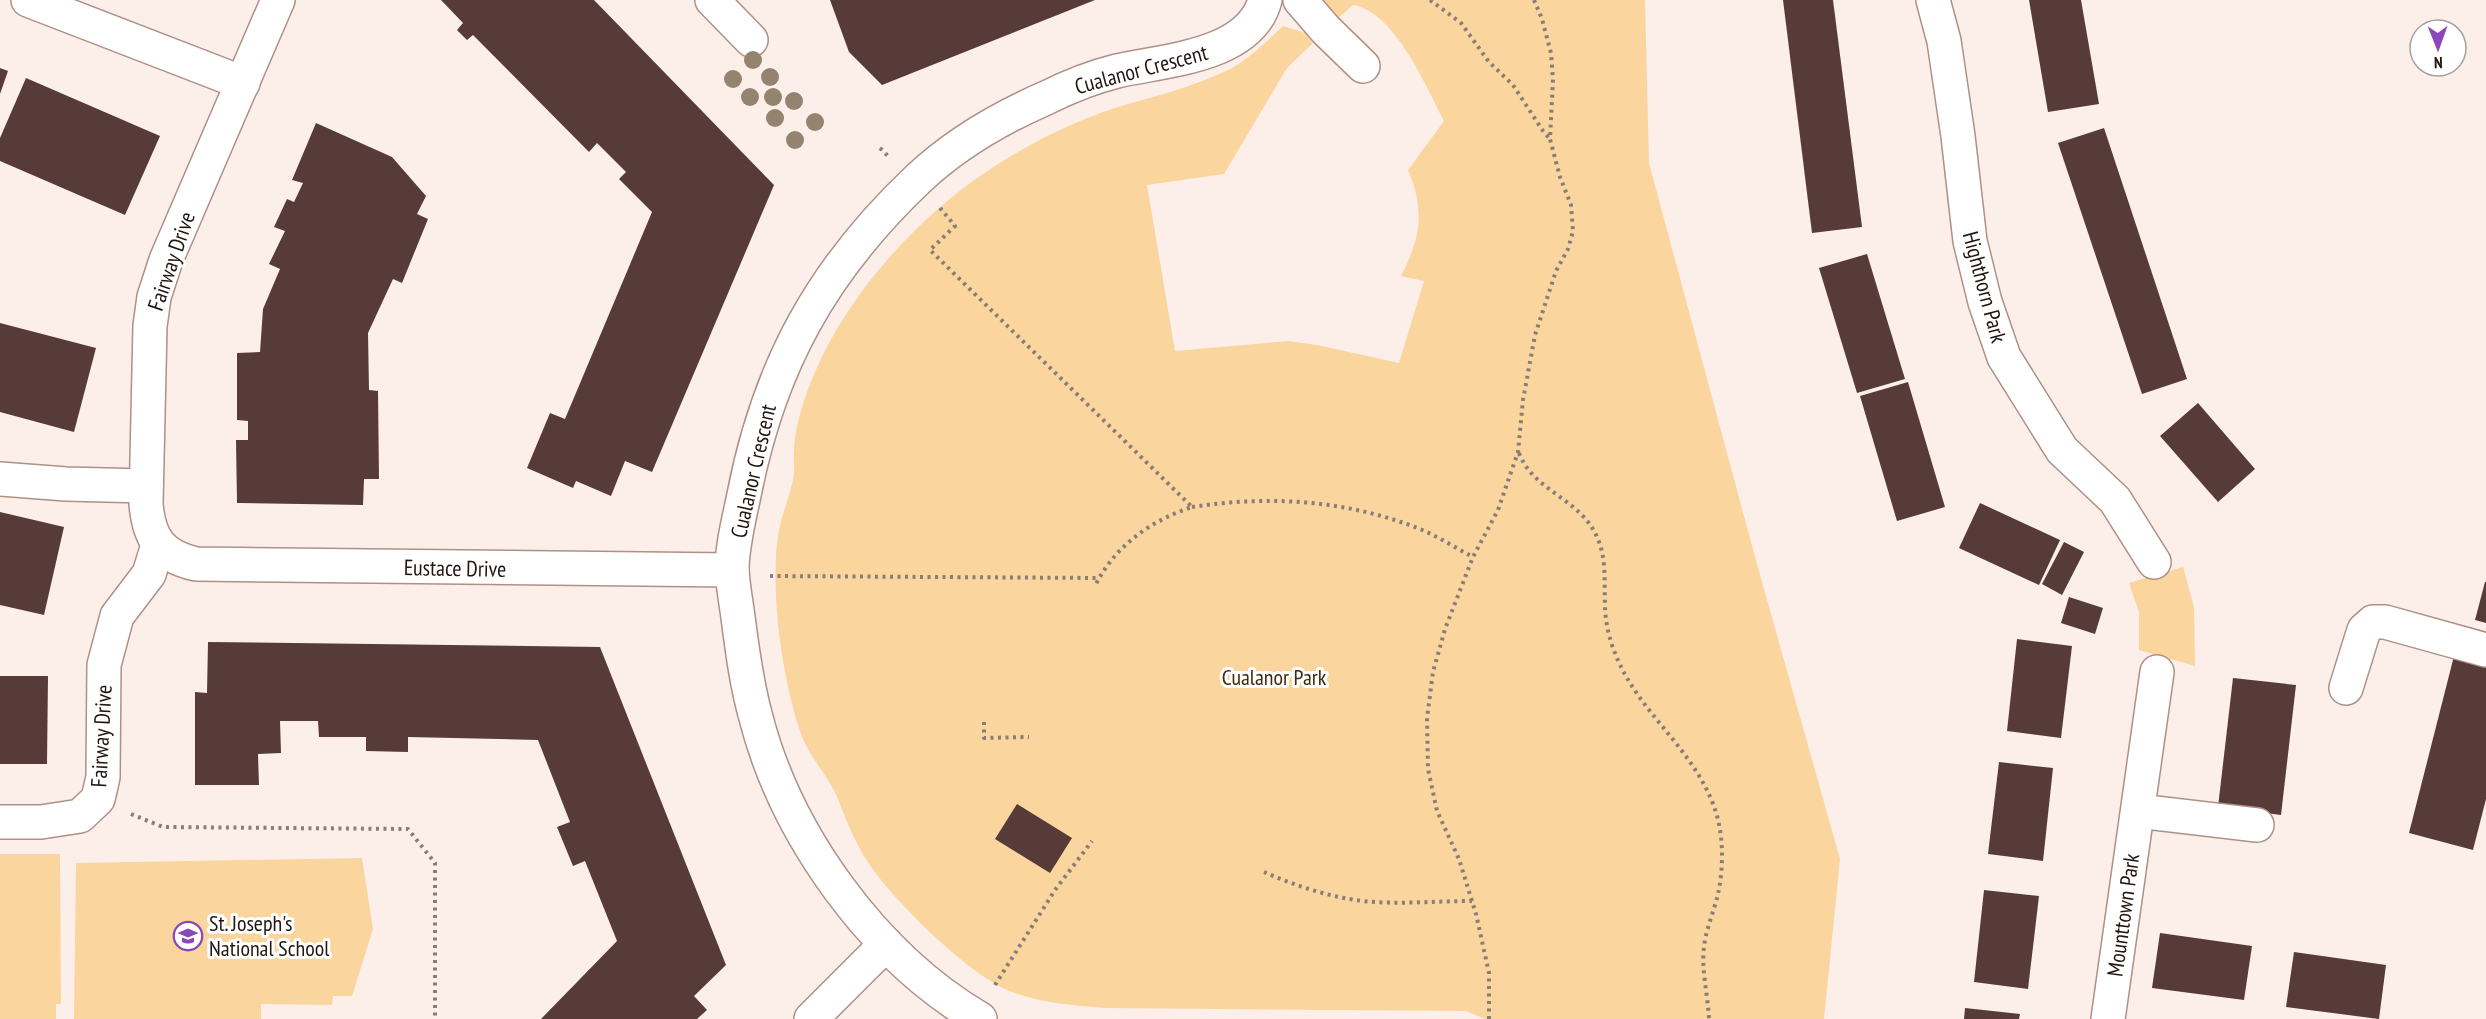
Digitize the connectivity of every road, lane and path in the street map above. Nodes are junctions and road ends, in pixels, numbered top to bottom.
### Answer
1 (28, 0) edge
2 (278, 0) edge
3 (712, 0) edge
4 (1265, 0) edge
5 (1300, 0) edge
6 (1430, 0) edge
7 (1534, 0) edge
8 (1933, 0) edge
9 (751, 40) dead end
10 (1363, 66) dead end
11 (243, 83) junction
12 (1551, 139) junction
13 (916, 181) junction
14 (1518, 452) junction
15 (0, 479) edge
16 (146, 486) junction
17 (1192, 507) junction
18 (168, 553) junction
19 (1473, 557) junction
20 (2154, 562) dead end
21 (733, 573) junction
22 (1100, 578) junction
23 (1096, 584) dead end
24 (2486, 650) edge
25 (2157, 672) dead end
26 (2346, 688) dead end
27 (984, 722) dead end
28 (1029, 738) dead end
29 (98, 799) junction
30 (2138, 811) junction
31 (0, 822) edge
32 (2257, 825) dead end
33 (1092, 841) dead end
34 (1264, 872) dead end
35 (1472, 901) junction
36 (886, 944) junction
37 (978, 1018) edge
38 (1489, 1018) edge
39 (435, 1019) edge
40 (811, 1019) edge
41 (1495, 1019) edge
42 (1709, 1019) edge
43 (2108, 1019) edge

1 - 11 street
2 - 11 street, Fairway Drive
3 - 9 street
4 - 13 street, Cualanor Crescent
5 - 10 street
6 - 12 path
7 - 12 path
8 - 20 street, Highthorn Park
11 - 16 street, Fairway Drive
12 - 14 path
13 - 17 path
13 - 21 street, Cualanor Crescent
14 - 19 path
14 - 42 path
15 - 16 street
16 - 18 street, Fairway Drive
17 - 19 path
17 - 22 path
18 - 21 street, Eustace Drive
18 - 29 street, Fairway Drive
19 - 35 path
21 - 22 path
21 - 36 street, Cualanor Crescent
22 - 23 path
24 - 26 street
25 - 30 street, Mounttown Park
27 - 28 path
29 - 31 street, Fairway Drive
29 - 39 path
30 - 32 street
30 - 43 street, Mounttown Park
33 - 37 path
34 - 35 path
35 - 38 path
36 - 37 street, Cualanor Crescent
36 - 40 street
38 - 41 path

